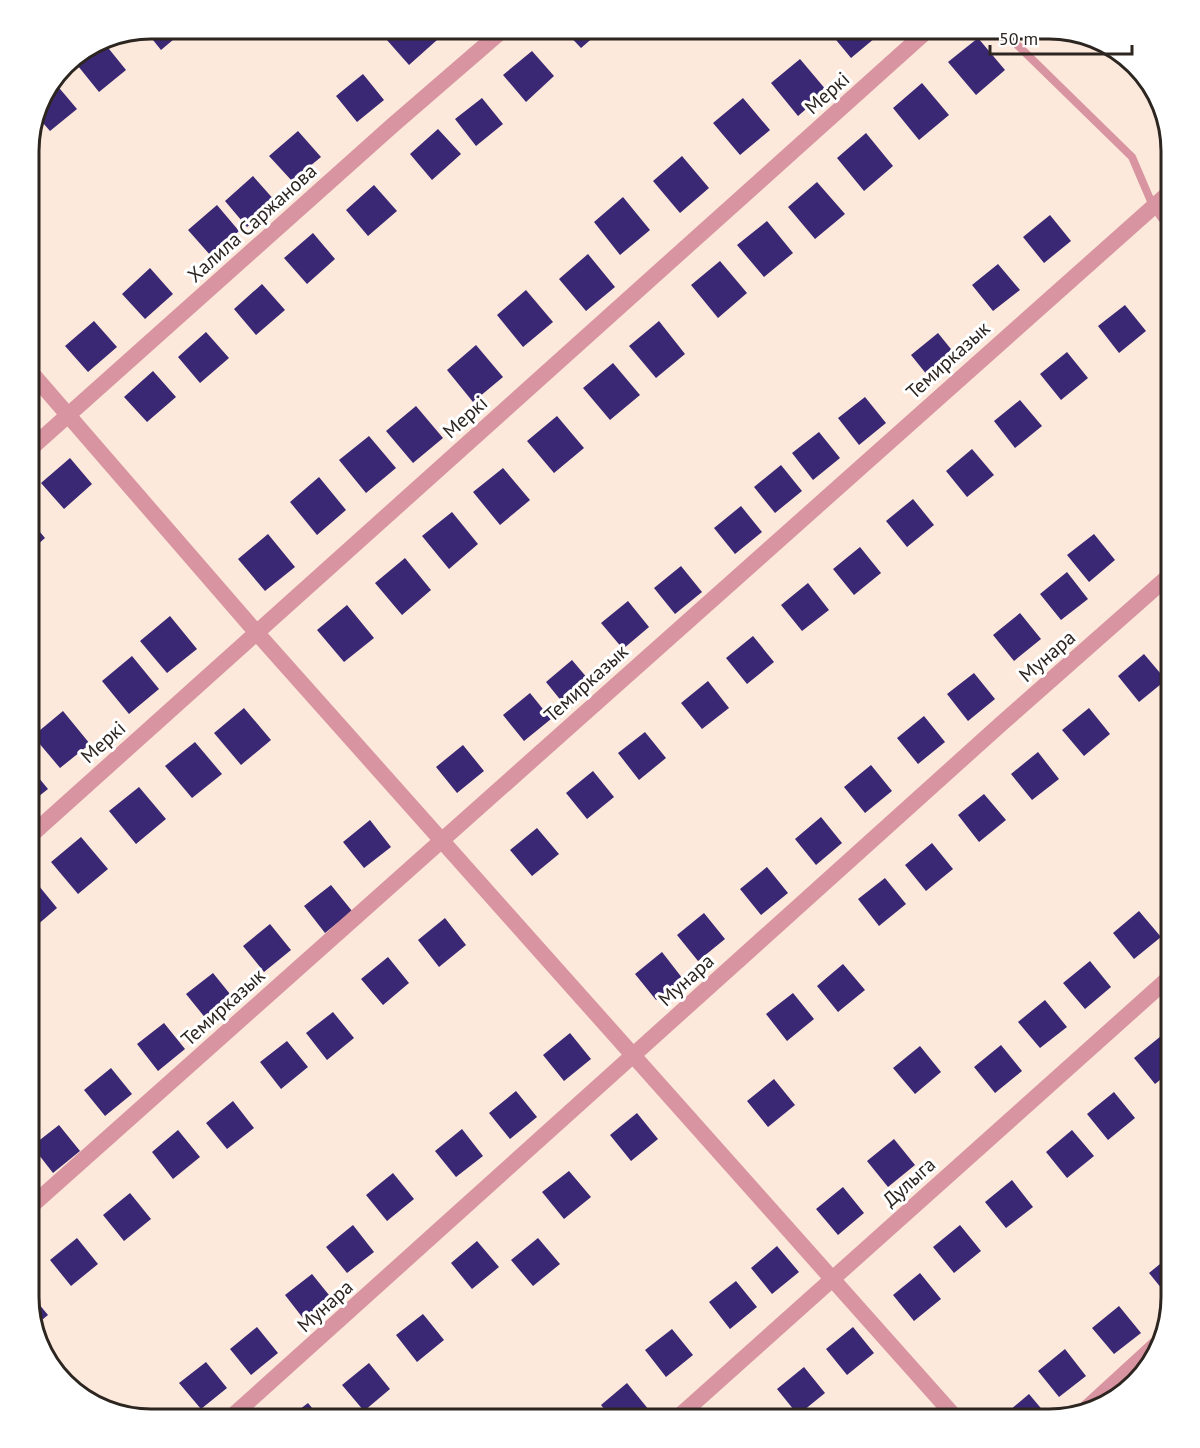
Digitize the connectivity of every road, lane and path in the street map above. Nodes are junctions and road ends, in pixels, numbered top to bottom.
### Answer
1 (492, 39) edge
2 (918, 39) edge
3 (1011, 39) edge
4 (1161, 200) edge
5 (1153, 206) junction
6 (1161, 217) edge
7 (39, 382) edge
8 (68, 415) junction
9 (39, 441) edge
10 (1161, 584) edge
11 (256, 632) junction
12 (39, 828) edge
13 (441, 840) junction
14 (1161, 986) edge
15 (633, 1056) junction
16 (39, 1198) edge
17 (832, 1279) junction
18 (1144, 1355) edge
19 (1100, 1396) edge
20 (241, 1409) edge
21 (686, 1409) edge
22 (948, 1409) edge

1 - 8 street, Халила Саржанова
2 - 11 street, Меркі
3 - 5 lane
4 - 5 street, Темирказык
5 - 6 lane
5 - 13 street, Темирказык
7 - 8 street
8 - 9 street, Халила Саржанова
8 - 11 street
10 - 15 street, Мунара
11 - 12 street, Меркі
11 - 13 street
13 - 15 street
13 - 16 street, Темирказык
14 - 17 street, Дулыга
15 - 17 street
15 - 20 street, Мунара
17 - 21 street, Дулыга
17 - 22 street
18 - 19 street

